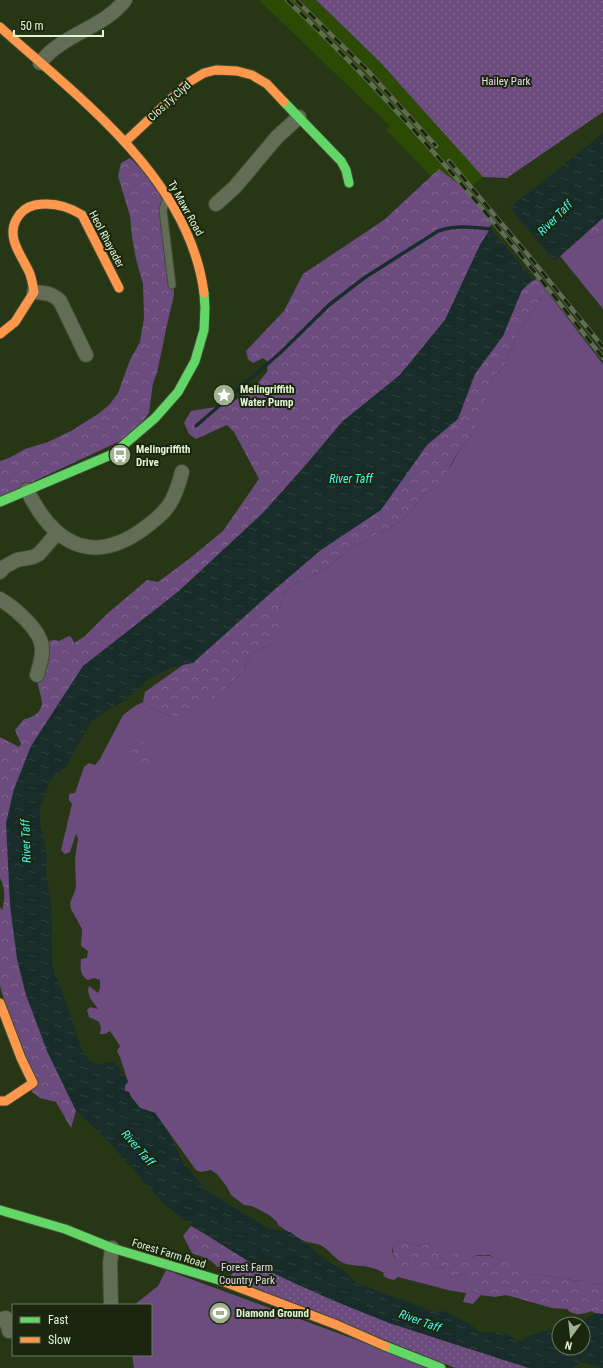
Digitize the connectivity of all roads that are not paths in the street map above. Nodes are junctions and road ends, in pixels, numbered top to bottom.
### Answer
1 (124, 0) edge
2 (0, 27) edge
3 (40, 63) junction
4 (299, 117) junction
5 (125, 142) junction
6 (348, 183) dead end
7 (167, 196) junction
8 (216, 204) dead end
9 (172, 285) dead end
10 (120, 288) dead end
11 (34, 292) junction
12 (0, 334) edge
13 (86, 355) dead end
14 (182, 472) dead end
15 (27, 490) junction
16 (0, 502) edge
17 (57, 533) junction
18 (0, 572) edge
19 (0, 599) edge
20 (37, 675) dead end
21 (1, 1012) edge
22 (0, 1101) edge
23 (0, 1210) edge
24 (112, 1248) junction
25 (111, 1304) edge
26 (0, 1320) edge
27 (9, 1331) dead end
28 (441, 1368) edge

1 - 3 street
2 - 3 street, Ty Mawr Road
3 - 5 street, Ty Mawr Road
4 - 5 street, Clos Ty Clyd
4 - 6 street, Clos Ty Clyd
4 - 8 street
5 - 7 street, Ty Mawr Road
7 - 9 lane
7 - 15 street, Ty Mawr Road
10 - 11 street, Heol Rhayader
11 - 12 street
11 - 13 street
14 - 17 street
15 - 16 street, Ty Mawr Road
15 - 17 street
17 - 18 street
19 - 20 street
21 - 22 street
23 - 24 street, Forest Farm Road
24 - 25 street
24 - 28 street, Forest Farm Road
26 - 27 street

